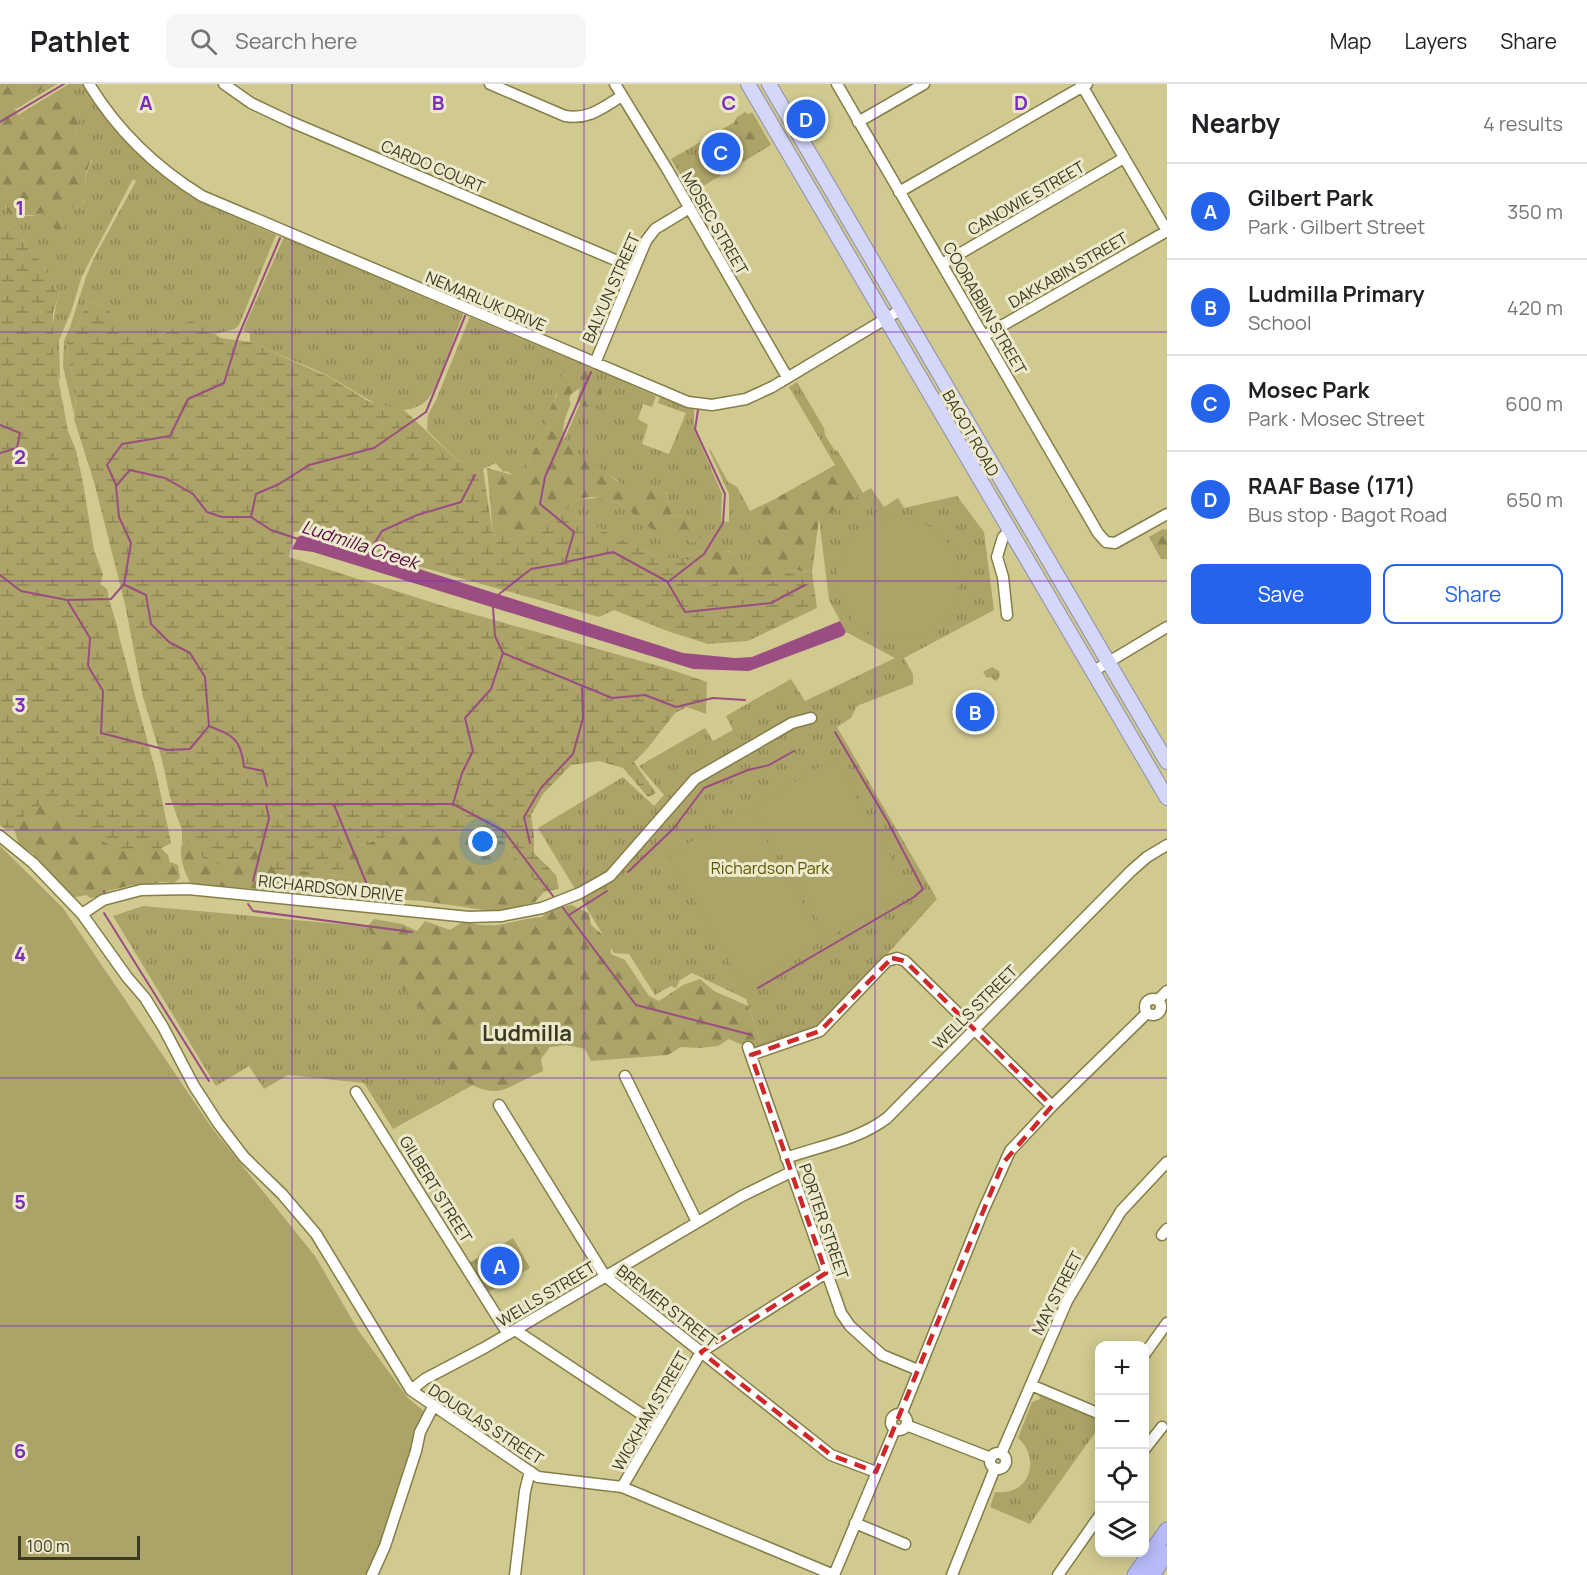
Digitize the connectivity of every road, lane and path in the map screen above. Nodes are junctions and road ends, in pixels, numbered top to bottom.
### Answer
1 (89, 84) edge
2 (224, 84) edge
3 (490, 84) edge
4 (615, 84) edge
5 (748, 84) edge
6 (769, 84) edge
7 (837, 84) edge
8 (924, 84) edge
9 (1084, 85) edge
10 (622, 96) junction
11 (858, 122) junction
12 (1124, 158) junction
13 (899, 192) junction
14 (688, 209) junction
15 (1167, 231) edge
16 (942, 264) junction
17 (634, 268) junction
18 (902, 309) junction
19 (885, 319) junction
20 (984, 336) junction
21 (595, 363) junction
22 (787, 377) junction
23 (1167, 514) edge
24 (1010, 531) junction
25 (1007, 615) dead end
26 (1167, 627) edge
27 (1109, 662) junction
28 (1092, 672) junction
29 (811, 718) dead end
30 (1167, 762) edge
31 (1167, 798) edge
32 (0, 837) edge
33 (1167, 845) edge
34 (82, 914) junction
35 (1167, 991) edge
36 (1158, 1000) junction
37 (1147, 1013) junction
38 (1163, 1017) edge
39 (975, 1029) junction
40 (625, 1076) dead end
41 (356, 1092) dead end
42 (499, 1105) dead end
43 (1052, 1106) junction
44 (786, 1158) junction
45 (1167, 1162) edge
46 (791, 1172) junction
47 (697, 1222) junction
48 (826, 1273) junction
49 (605, 1276) junction
50 (1167, 1323) edge
51 (511, 1332) junction
52 (1157, 1337) junction
53 (1167, 1344) edge
54 (1149, 1348) edge
55 (701, 1352) junction
56 (918, 1370) junction
57 (1031, 1385) junction
58 (411, 1390) junction
59 (434, 1405) junction
60 (1095, 1412) edge
61 (901, 1423) junction
62 (658, 1425) junction
63 (1162, 1427) dead end
64 (1149, 1442) edge
65 (996, 1460) junction
66 (530, 1471) junction
67 (876, 1472) junction
68 (622, 1487) junction
69 (1095, 1522) edge
70 (855, 1523) junction
71 (1167, 1530) edge
72 (905, 1544) dead end
73 (1167, 1553) edge
74 (372, 1575) edge
75 (515, 1575) edge
76 (834, 1575) edge
77 (952, 1575) edge
78 (1058, 1575) edge
79 (1135, 1575) edge
80 (1152, 1575) edge

1 - 21 street, NEMARLUK DRIVE
2 - 17 street, CARDO COURT
3 - 10 street
4 - 10 street, MOSEC STREET
5 - 19 main road, BAGOT ROAD
6 - 18 main road, BAGOT ROAD
7 - 11 street, COORABBIN STREET
8 - 11 street
9 - 12 street
9 - 13 street
10 - 14 street, MOSEC STREET
11 - 13 street, COORABBIN STREET
12 - 15 street
12 - 16 street, CANOWIE STREET
13 - 16 street, COORABBIN STREET
14 - 17 street, BALYUN STREET
14 - 22 street, MOSEC STREET
15 - 20 street, DAKKABIN STREET
16 - 20 street, COORABBIN STREET
17 - 21 street, BALYUN STREET
18 - 19 street, NEMARLUK DRIVE
18 - 27 main road, BAGOT ROAD
19 - 22 street, NEMARLUK DRIVE
19 - 24 main road, BAGOT ROAD
20 - 23 street, COORABBIN STREET
21 - 22 street, NEMARLUK DRIVE
24 - 25 street
24 - 28 main road, BAGOT ROAD
26 - 27 street
27 - 28 street
27 - 30 main road, BAGOT ROAD
28 - 31 main road, BAGOT ROAD
29 - 34 street, RICHARDSON DRIVE
32 - 34 street, DOUGLAS STREET
33 - 39 street, WELLS STREET
34 - 58 street, DOUGLAS STREET
35 - 36 street
36 - 37 street
36 - 38 street
37 - 38 street
37 - 43 street
39 - 43 street
39 - 44 street, WELLS STREET
39 - 44 street, PORTER STREET
40 - 47 street
41 - 51 street, GILBERT STREET
42 - 49 street, BREMER STREET
43 - 56 street
44 - 46 street, PORTER STREET
45 - 57 street, MAY STREET
46 - 47 street, WELLS STREET
46 - 48 street, PORTER STREET
47 - 49 street, WELLS STREET
48 - 55 street, WICKHAM STREET
48 - 56 street, PORTER STREET
49 - 51 street, WELLS STREET
49 - 55 street, BREMER STREET
50 - 52 street
51 - 58 street, WELLS STREET
51 - 62 street, GILBERT STREET
52 - 53 street
52 - 54 street
55 - 62 street, WICKHAM STREET
55 - 67 street, BREMER STREET
56 - 61 street
57 - 60 street
57 - 65 street, MAY STREET
58 - 59 street, DOUGLAS STREET
59 - 66 street, DOUGLAS STREET
59 - 74 street
61 - 65 street
61 - 67 street
62 - 68 street, WICKHAM STREET
63 - 64 street
65 - 77 street, MAY STREET
66 - 68 street, DOUGLAS STREET
66 - 75 street
67 - 70 street
68 - 76 street, DOUGLAS STREET
69 - 78 street
70 - 72 street
70 - 76 street
71 - 79 highway
73 - 80 highway

